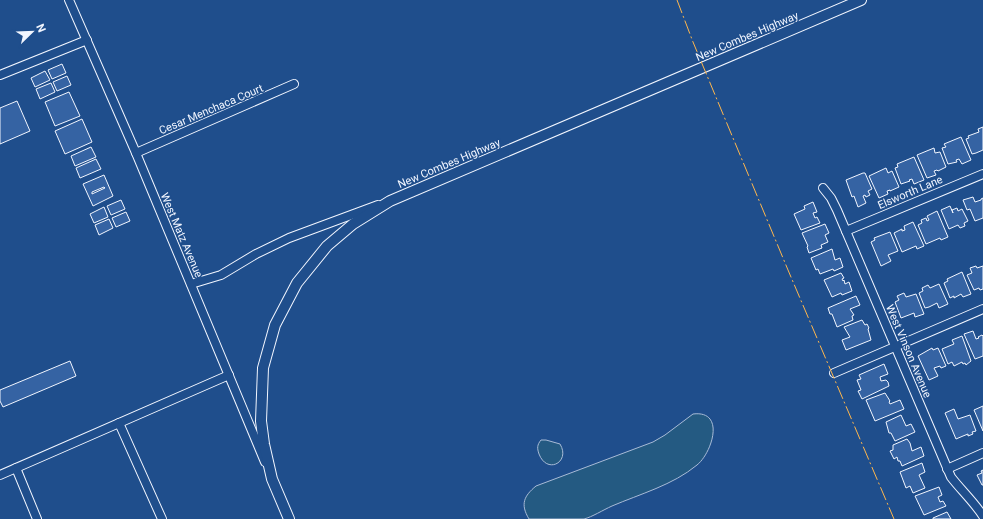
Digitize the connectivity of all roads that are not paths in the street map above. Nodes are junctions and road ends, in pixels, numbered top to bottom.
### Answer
1 (69, 0) edge
2 (861, 0) edge
3 (87, 40) junction
4 (0, 75) edge
5 (294, 84) dead end
6 (136, 153) junction
7 (983, 174) edge
8 (823, 188) dead end
9 (390, 201) junction
10 (846, 231) junction
11 (191, 284) junction
12 (983, 309) edge
13 (895, 346) junction
14 (834, 373) dead end
15 (229, 375) junction
16 (120, 423) junction
17 (983, 453) edge
18 (16, 468) junction
19 (947, 469) junction
20 (0, 474) edge
21 (272, 479) junction
22 (983, 516) edge
23 (37, 519) edge
24 (162, 519) edge
25 (289, 519) edge

1 - 3 street, West Matz Avenue
2 - 9 street, New Combes Highway
3 - 4 street
3 - 6 street, West Matz Avenue
5 - 6 street, Cesar Menchaca Court
6 - 11 street, West Matz Avenue
7 - 10 street, Elsworth Lane
8 - 10 street, West Vinson Avenue
9 - 11 street
9 - 21 street, New Combes Highway
10 - 13 street, West Vinson Avenue
11 - 15 street, West Matz Avenue
12 - 13 street
13 - 14 street
13 - 19 street, West Vinson Avenue
15 - 16 street
15 - 21 street, West Matz Avenue
16 - 18 street
16 - 24 street
17 - 19 street
18 - 20 street
18 - 23 street
19 - 22 street, West Vinson Avenue
21 - 25 street, New Combes Highway

